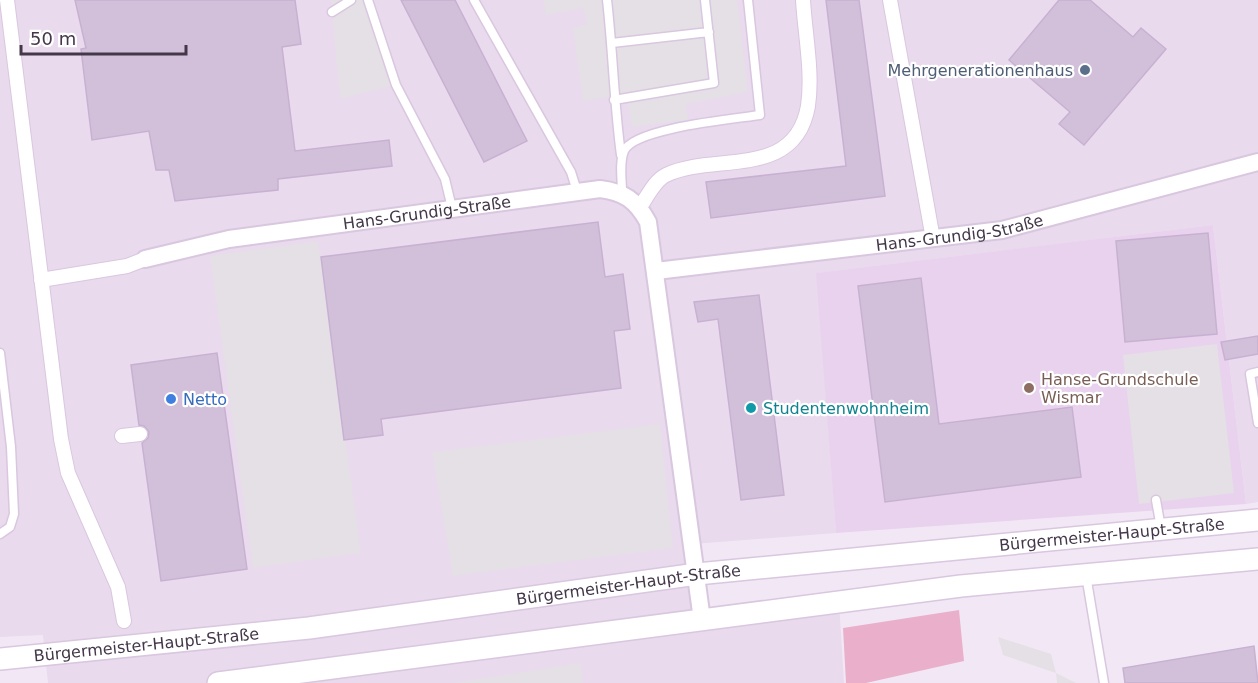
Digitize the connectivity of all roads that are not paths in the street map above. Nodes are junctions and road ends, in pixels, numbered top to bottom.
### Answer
1 (7, 0) edge
2 (351, 0) edge
3 (368, 0) edge
4 (474, 0) edge
5 (607, 0) edge
6 (705, 0) edge
7 (748, 0) edge
8 (803, 0) edge
9 (890, 0) edge
10 (332, 12) dead end
11 (709, 32) junction
12 (612, 43) junction
13 (614, 100) junction
14 (622, 161) junction
15 (1258, 162) edge
16 (576, 191) junction
17 (622, 192) junction
18 (640, 207) junction
19 (452, 208) junction
20 (933, 239) junction
21 (145, 259) joint
22 (656, 271) junction
23 (41, 280) junction
24 (0, 353) edge
25 (1258, 372) edge
26 (1258, 423) edge
27 (141, 434) dead end
28 (122, 436) dead end
29 (1156, 500) dead end
30 (1258, 520) edge
31 (1161, 529) junction
32 (0, 534) edge
33 (1258, 559) edge
34 (697, 573) junction
35 (1085, 574) junction
36 (702, 620) junction
37 (124, 621) dead end
38 (0, 659) edge
39 (218, 683) edge
40 (1104, 683) edge

1 - 23 street
2 - 10 lane
3 - 19 lane
4 - 16 lane
5 - 12 lane
6 - 11 lane
7 - 14 lane
8 - 18 street
9 - 20 street
11 - 12 lane
11 - 13 lane
12 - 13 lane
13 - 14 lane
14 - 17 lane
15 - 20 street, Hans-Grundig-Straße
16 - 17 street, Hans-Grundig-Straße
16 - 19 street, Hans-Grundig-Straße
17 - 18 street
18 - 22 street
19 - 21 street, Hans-Grundig-Straße
20 - 22 street, Hans-Grundig-Straße
21 - 23 street
22 - 34 street
23 - 37 street
24 - 32 lane
25 - 26 lane
27 - 28 street
29 - 31 lane
30 - 31 street, Bürgermeister-Haupt-Straße
31 - 34 street, Bürgermeister-Haupt-Straße
33 - 35 street
34 - 36 street
34 - 38 street, Bürgermeister-Haupt-Straße
35 - 36 street
35 - 40 lane
36 - 39 street

